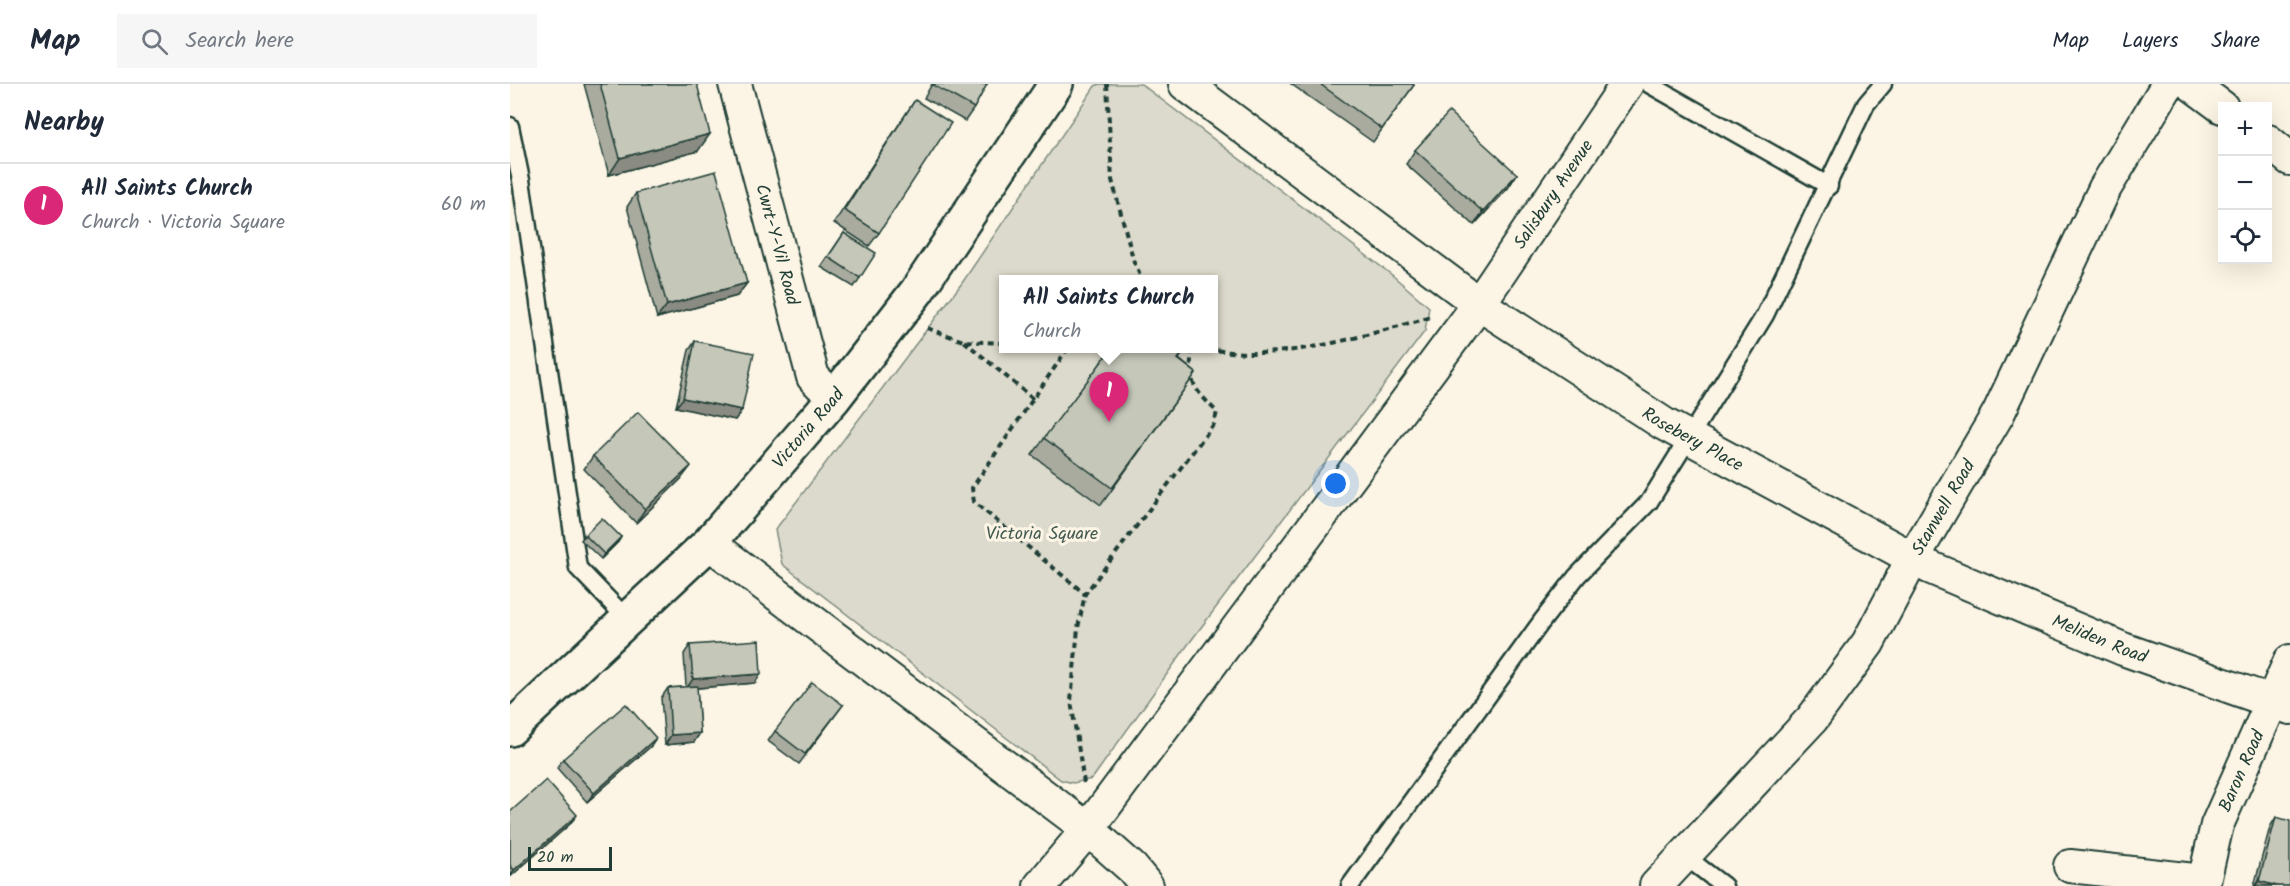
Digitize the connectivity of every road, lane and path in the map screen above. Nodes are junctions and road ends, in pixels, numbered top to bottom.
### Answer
1 (735, 84) edge
2 (1056, 84) edge
3 (1107, 84) edge
4 (1185, 84) edge
5 (1627, 84) edge
6 (1649, 84) edge
7 (1883, 84) edge
8 (2168, 84) edge
9 (2191, 84) edge
10 (2218, 103) edge
11 (510, 126) edge
12 (2272, 144) edge
13 (2290, 159) edge
14 (1829, 186) junction
15 (1140, 275) edge
16 (1479, 304) junction
17 (1434, 316) dead end
18 (898, 317) junction
19 (963, 341) junction
20 (999, 343) edge
21 (1218, 351) edge
22 (1065, 353) edge
23 (1191, 353) edge
24 (834, 398) junction
25 (1033, 399) junction
26 (1688, 437) junction
27 (709, 543) junction
28 (1913, 558) junction
29 (1085, 594) junction
30 (627, 619) junction
31 (2290, 662) edge
32 (2280, 704) edge
33 (510, 729) edge
34 (1088, 829) junction
35 (1686, 857) junction
36 (2070, 866) dead end
37 (2203, 884) edge
38 (1040, 886) edge
39 (1147, 886) edge
40 (1350, 886) edge
41 (1656, 886) edge
42 (1724, 886) edge

1 - 24 street, Cwrt-Y-Vil Road
2 - 18 street, Victoria Road
3 - 15 path
4 - 16 street
5 - 16 street, Salisbury Avenue
6 - 14 lane
7 - 14 lane
8 - 28 street, Stanwell Road
9 - 10 street
11 - 30 lane
12 - 13 street
14 - 26 lane
16 - 26 street, Rosebery Place
16 - 34 street
17 - 21 path
18 - 19 path
18 - 24 street, Victoria Road
19 - 20 path
19 - 25 path
22 - 25 path
23 - 29 path
24 - 27 street, Victoria Road
25 - 29 path
26 - 28 street, Rosebery Place
26 - 40 lane
27 - 30 street, Victoria Road
27 - 34 street
28 - 32 street, Meliden Road
28 - 35 street, Stanwell Road
29 - 34 path
30 - 33 street, Victoria Road
31 - 32 street, Baron Road
32 - 37 street, Baron Road
34 - 38 street
34 - 39 street
35 - 41 street, Stanwell Road
35 - 42 lane
36 - 37 street

